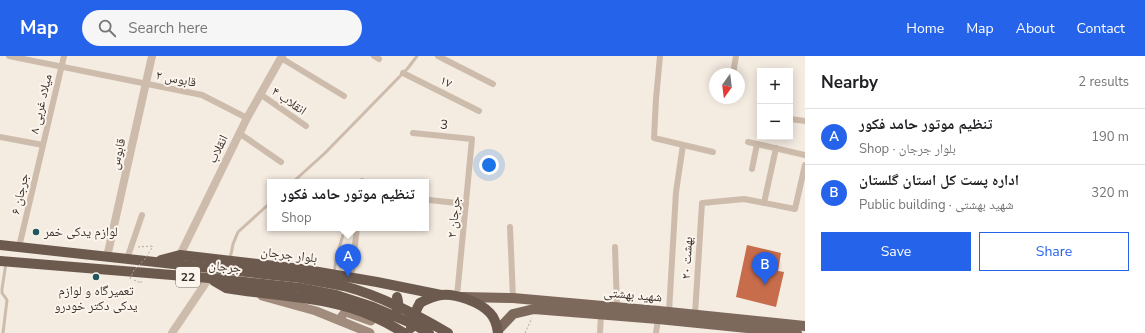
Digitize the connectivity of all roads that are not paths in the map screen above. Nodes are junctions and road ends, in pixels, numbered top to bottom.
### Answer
1 (9, 56) edge
2 (64, 56) edge
3 (152, 56) edge
4 (417, 56) edge
5 (438, 56) edge
6 (660, 56) edge
7 (736, 56) edge
8 (281, 57) edge
9 (61, 67) junction
10 (734, 68) edge
11 (403, 73) junction
12 (146, 84) junction
13 (493, 84) dead end
14 (260, 94) junction
15 (344, 96) dead end
16 (480, 111) dead end
17 (247, 118) junction
18 (793, 119) edge
19 (805, 121) edge
20 (306, 126) dead end
21 (413, 132) dead end
22 (239, 133) junction
23 (0, 137) edge
24 (472, 139) joint
25 (748, 142) dead end
26 (757, 144) junction
27 (43, 145) junction
28 (682, 145) junction
29 (776, 148) junction
30 (713, 152) dead end
31 (805, 155) edge
32 (281, 162) dead end
33 (805, 165) edge
34 (752, 169) dead end
35 (296, 179) edge
36 (429, 200) dead end
37 (764, 203) junction
38 (466, 204) junction
39 (267, 206) edge
40 (142, 215) dead end
41 (510, 227) dead end
42 (357, 231) edge
43 (343, 235) dead end
44 (0, 245) edge
45 (19, 247) junction
46 (615, 247) dead end
47 (180, 255) junction
48 (107, 257) junction
49 (127, 259) junction
50 (3, 261) edge
51 (229, 261) junction
52 (156, 262) junction
53 (334, 274) junction
54 (209, 278) junction
55 (351, 278) junction
56 (377, 282) junction
57 (243, 291) junction
58 (441, 295) junction
59 (458, 296) junction
60 (513, 298) junction
61 (617, 307) junction
62 (669, 312) junction
63 (601, 314) junction
64 (695, 314) junction
65 (658, 318) junction
66 (386, 320) junction
67 (342, 321) junction
68 (805, 326) edge
69 (409, 331) edge
70 (498, 332) edge
71 (3, 333) edge
72 (172, 333) edge
73 (370, 333) edge
74 (400, 333) edge
75 (429, 333) edge
76 (448, 333) edge
77 (600, 333) edge
78 (656, 333) edge
79 (794, 333) edge
80 (797, 333) edge

1 - 9 street, ۲ قابوس
2 - 9 street, ۸ میلاد غربی
3 - 12 street, قابوس
4 - 11 lane
5 - 13 street
6 - 28 street
7 - 10 street
8 - 14 street, انقلاب
8 - 15 street
9 - 12 street, ۲ قابوس
9 - 27 street, ۸ میلاد غربی
11 - 16 street, ۱۷
11 - 35 lane
12 - 17 street, ۲ قابوس
12 - 48 street, قابوس
14 - 17 street, انقلاب
14 - 20 street, ۴ انقلاب
17 - 22 street, انقلاب
18 - 19 street
21 - 24 street, 3
22 - 32 street
22 - 47 street, انقلاب
23 - 27 street
24 - 38 street, جرجان ۲
25 - 26 street
26 - 29 street
26 - 34 street
27 - 45 street, جرجان ۶
28 - 30 street
28 - 62 street
29 - 31 street
29 - 37 street
33 - 37 street
36 - 38 street
37 - 64 street, بهشت ۲۰
38 - 59 street, جرجان ۲
39 - 51 lane
40 - 49 street
41 - 60 street
42 - 55 street
43 - 53 lane
44 - 45 highway, جرجان / 22
45 - 48 highway, جرجان / 22
46 - 61 street
47 - 51 highway, بلوار جرجان
47 - 52 highway, بلوار جرجان
48 - 49 highway, جرجان / 22
49 - 52 highway, جرجان / 22
50 - 54 highway, جرجان / 22
50 - 71 lane
51 - 53 highway, بلوار جرجان
52 - 76 highway, جرجان / 22
53 - 55 highway, بلوار جرجان
54 - 57 highway
54 - 72 street
54 - 75 highway, جرجان / 22
55 - 56 highway, بلوار جرجان
56 - 58 highway, بلوار جرجان
56 - 66 highway, bridge
57 - 66 highway
57 - 67 main road
58 - 59 highway, بلوار جرجان
58 - 69 highway, bridge
59 - 60 main road, شهید بهشتی
59 - 70 highway, بلوار جرجان
60 - 61 main road, شهید بهشتی
61 - 62 main road, شهید بهشتی
62 - 64 main road, شهید بهشتی
63 - 65 main road, شهید بهشتی
63 - 70 main road, شهید بهشتی
63 - 77 street
64 - 68 main road, شهید بهشتی
65 - 78 street
65 - 79 main road, شهید بهشتی
66 - 69 highway
67 - 73 main road
67 - 74 main road
79 - 80 main road, شهید بهشتی

